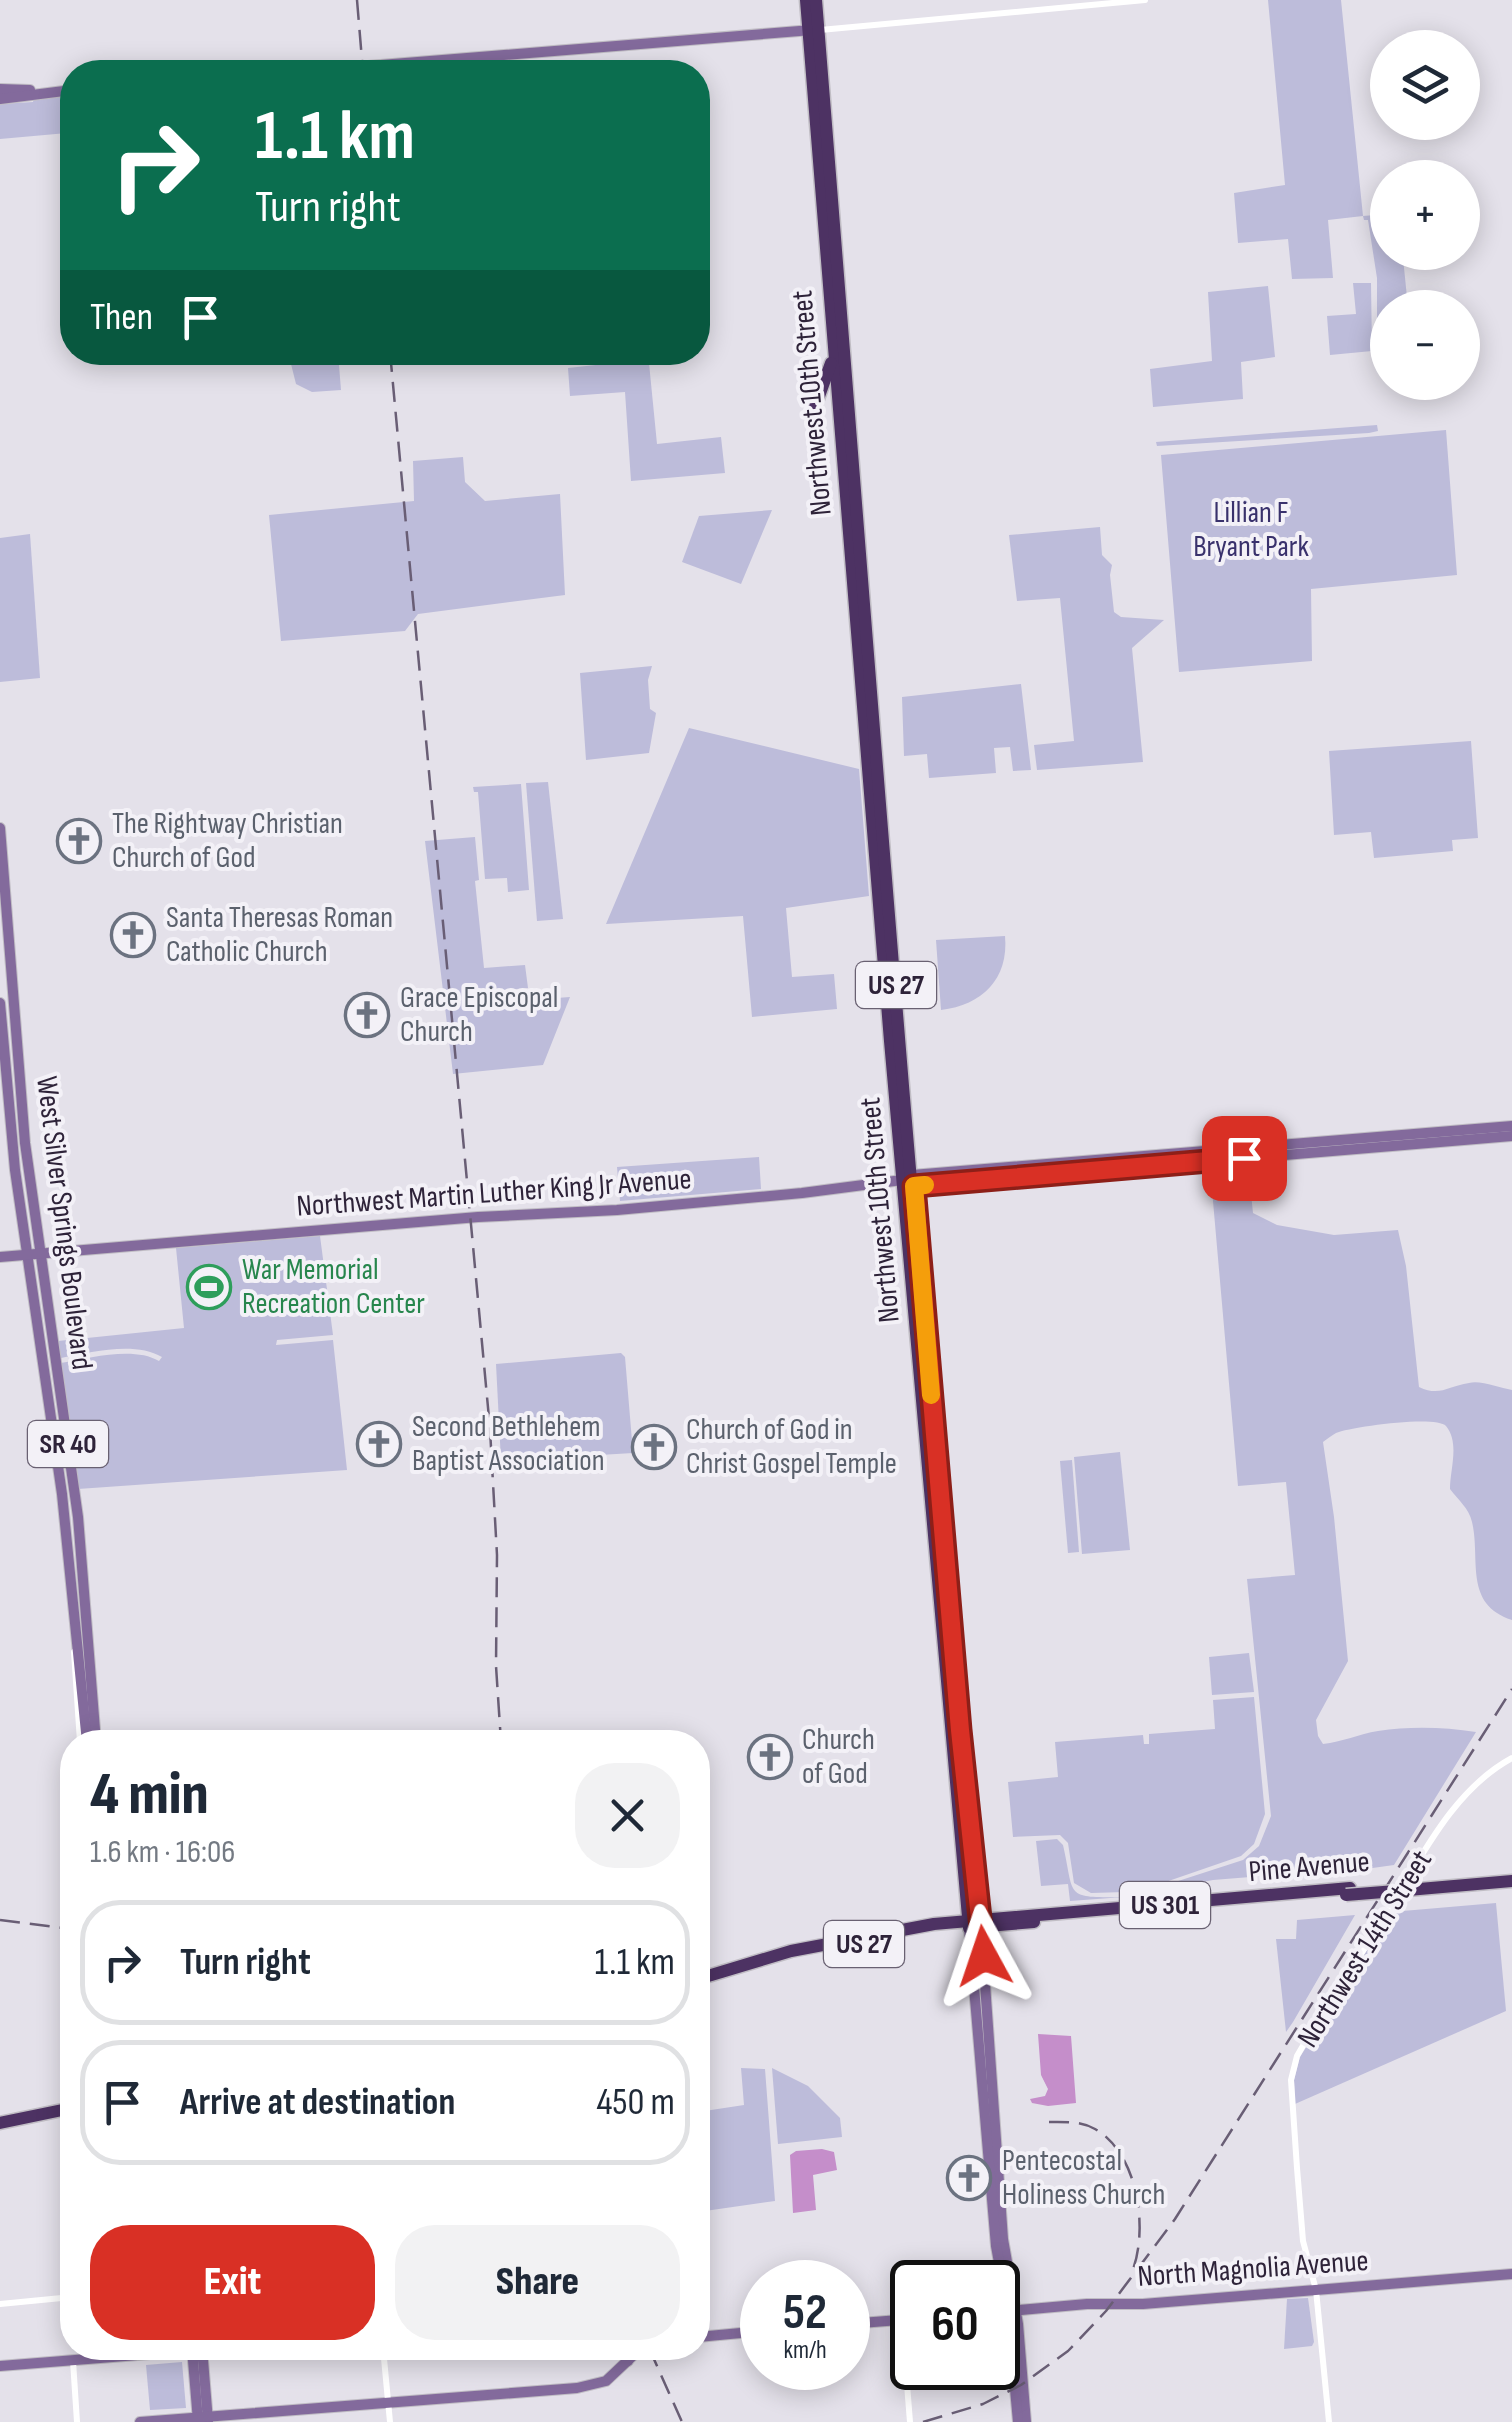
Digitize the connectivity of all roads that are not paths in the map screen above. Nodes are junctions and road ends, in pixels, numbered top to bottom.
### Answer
1 (806, 0) edge
2 (816, 0) edge
3 (1145, 0) edge
4 (813, 30) junction
5 (442, 60) edge
6 (0, 90) edge
7 (60, 90) edge
8 (46, 91) junction
9 (0, 99) edge
10 (821, 123) junction
11 (834, 356) junction
12 (814, 410) dead end
13 (857, 644) junction
14 (868, 659) junction
15 (0, 828) edge
16 (1, 844) edge
17 (883, 899) junction
18 (0, 1002) edge
19 (1512, 1126) edge
20 (1512, 1136) edge
21 (910, 1180) junction
22 (40, 1252) junction
23 (27, 1254) junction
24 (0, 1257) edge
25 (62, 1494) junction
26 (82, 1556) junction
27 (68, 1557) junction
28 (86, 1622) junction
29 (82, 1730) edge
30 (95, 1730) edge
31 (1512, 1758) edge
32 (1512, 1878) edge
33 (975, 1923) junction
34 (710, 1976) edge
35 (710, 1984) edge
36 (60, 2112) edge
37 (0, 2114) edge
38 (52, 2114) junction
39 (60, 2116) edge
40 (19, 2117) junction
41 (0, 2123) edge
42 (997, 2255) junction
43 (997, 2260) edge
44 (998, 2260) edge
45 (1005, 2260) edge
46 (1512, 2274) edge
47 (1316, 2290) junction
48 (60, 2298) edge
49 (0, 2304) edge
50 (1020, 2310) edge
51 (740, 2333) edge
52 (710, 2336) edge
53 (72, 2360) joint
54 (198, 2360) edge
55 (384, 2360) edge
56 (628, 2362) edge
57 (0, 2366) edge
58 (909, 2390) edge
59 (1017, 2390) edge
60 (388, 2401) junction
61 (203, 2419) edge
62 (1020, 2419) edge
63 (77, 2422) edge
64 (141, 2422) edge
65 (390, 2422) edge
66 (910, 2422) edge
67 (1329, 2422) edge

1 - 4 highway, Northwest 10th Street / US 27
2 - 4 highway, Northwest 10th Street / US 27
3 - 4 street
4 - 5 main road
4 - 10 highway, Northwest 10th Street / US 27
6 - 8 main road
7 - 8 main road
8 - 9 main road
10 - 11 highway, Northwest 10th Street / US 27
10 - 14 highway, Northwest 10th Street / US 27
11 - 12 highway
11 - 13 highway, Northwest 10th Street / US 27
13 - 14 highway
13 - 17 highway, Northwest 10th Street / US 27
14 - 17 highway, Northwest 10th Street / US 27
15 - 16 main road, West Silver Springs Boulevard / SR 40
16 - 22 main road, West Silver Springs Boulevard / SR 40
17 - 21 highway, Northwest 10th Street / US 27
18 - 23 main road, West Silver Springs Boulevard / SR 40
19 - 21 main road, Northwest Martin Luther King Jr Avenue
20 - 21 main road, Northwest Martin Luther King Jr Avenue
21 - 22 main road, Northwest Martin Luther King Jr Avenue
21 - 33 highway, Northwest 10th Street / US 27
22 - 23 main road, Northwest Martin Luther King Jr Avenue
22 - 26 main road, West Silver Springs Boulevard / SR 40
23 - 24 main road, Northwest Martin Luther King Jr Avenue
23 - 25 main road, West Silver Springs Boulevard / SR 40
25 - 26 main road
25 - 27 main road, West Silver Springs Boulevard / SR 40
26 - 28 main road, West Silver Springs Boulevard / SR 40
27 - 28 main road
27 - 29 main road, West Silver Springs Boulevard / SR 40
28 - 30 main road, West Silver Springs Boulevard / SR 40
31 - 47 street, Northwest 14th Street
32 - 33 highway, Pine Avenue / US 301, bridge
33 - 34 highway, Pine Avenue / US 27
33 - 35 highway, Pine Avenue / US 27
33 - 42 main road, Northwest 10th Street
33 - 45 main road
36 - 38 highway
37 - 40 highway
38 - 39 highway
38 - 40 highway
40 - 41 highway
42 - 43 main road
42 - 44 main road, Northwest 10th Street
46 - 47 main road, North Magnolia Avenue
47 - 50 main road, North Magnolia Avenue
47 - 67 street, Northwest 14th Street
48 - 49 street
51 - 52 main road
53 - 57 main road
53 - 63 street
54 - 61 main road
55 - 60 street
56 - 60 main road
58 - 66 street
59 - 62 main road
60 - 61 main road
60 - 65 street
61 - 64 main road

